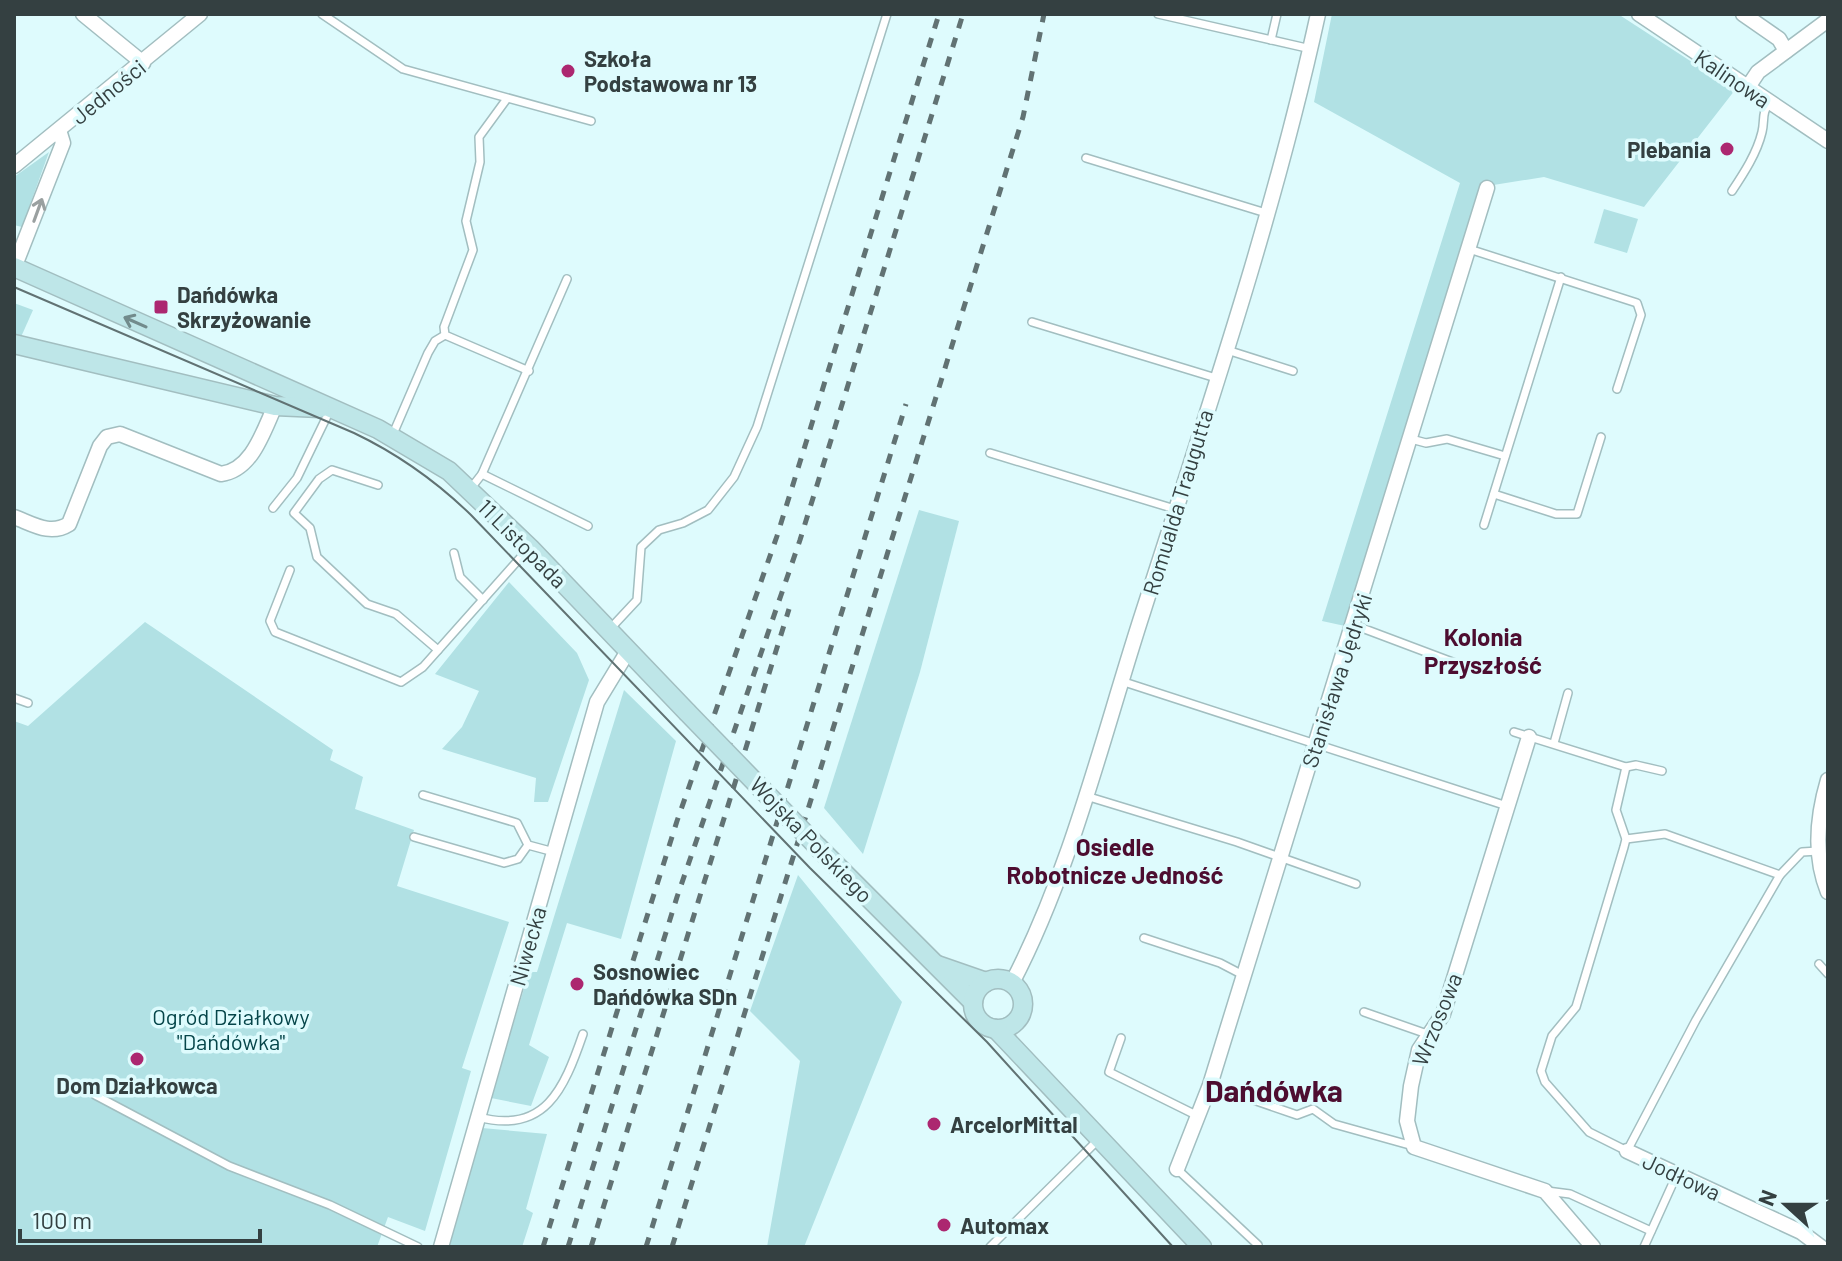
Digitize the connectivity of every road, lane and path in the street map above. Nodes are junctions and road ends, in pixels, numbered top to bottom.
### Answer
1 (83, 14) edge
2 (200, 14) edge
3 (322, 14) edge
4 (887, 14) edge
5 (1158, 14) edge
6 (1277, 14) edge
7 (1318, 14) edge
8 (1639, 14) edge
9 (1743, 14) edge
10 (1828, 20) edge
11 (1271, 40) junction
12 (1311, 49) junction
13 (1786, 51) junction
14 (143, 63) junction
15 (1748, 87) junction
16 (506, 100) junction
17 (1770, 102) junction
18 (591, 121) dead end
19 (59, 130) junction
20 (1828, 141) edge
21 (1086, 158) dead end
22 (14, 166) edge
23 (1487, 188) dead end
24 (1732, 191) dead end
25 (1266, 213) junction
26 (1469, 249) junction
27 (14, 268) edge
28 (1561, 277) junction
29 (567, 279) dead end
30 (1032, 322) dead end
31 (445, 335) junction
32 (14, 344) edge
33 (1225, 349) junction
34 (529, 371) junction
35 (1293, 371) dead end
36 (1216, 378) junction
37 (1617, 389) dead end
38 (275, 406) junction
39 (331, 408) junction
40 (392, 437) junction
41 (1601, 437) dead end
42 (1411, 439) junction
43 (990, 453) dead end
44 (1505, 456) junction
45 (482, 474) junction
46 (378, 485) dead end
47 (470, 489) junction
48 (1494, 494) junction
49 (273, 508) dead end
50 (1175, 509) junction
51 (14, 517) edge
52 (1484, 525) dead end
53 (588, 526) dead end
54 (530, 548) junction
55 (454, 553) dead end
56 (290, 570) dead end
57 (483, 600) junction
58 (1354, 625) junction
59 (609, 630) junction
60 (438, 650) junction
61 (628, 651) junction
62 (1463, 666) dead end
63 (1121, 681) junction
64 (1568, 693) dead end
65 (14, 698) edge
66 (28, 703) dead end
67 (687, 712) joint
68 (1514, 732) dead end
69 (1529, 737) junction
70 (1554, 743) junction
71 (1316, 744) junction
72 (1626, 767) junction
73 (1662, 771) dead end
74 (1828, 780) edge
75 (423, 795) dead end
76 (1084, 795) junction
77 (1507, 806) junction
78 (414, 837) dead end
79 (1626, 839) junction
80 (528, 845) junction
81 (1818, 851) junction
82 (554, 852) junction
83 (1281, 859) junction
84 (1780, 875) junction
85 (1356, 884) dead end
86 (1828, 892) edge
87 (1144, 938) dead end
88 (1819, 964) dead end
89 (937, 965) junction
90 (1828, 974) edge
91 (1244, 975) junction
92 (986, 982) junction
93 (1012, 983) junction
94 (973, 1002) junction
95 (1364, 1012) dead end
96 (1018, 1020) junction
97 (996, 1029) junction
98 (583, 1034) dead end
99 (1430, 1035) junction
100 (1121, 1038) dead end
101 (1029, 1062) junction
102 (1210, 1085) junction
103 (95, 1095) dead end
104 (1198, 1116) junction
105 (478, 1117) junction
106 (1099, 1138) junction
107 (1414, 1147) junction
108 (1627, 1151) junction
109 (1177, 1169) joint
110 (1677, 1174) junction
111 (1545, 1191) junction
112 (1651, 1231) junction
113 (1258, 1245) dead end
114 (418, 1247) edge
115 (441, 1247) edge
116 (990, 1247) edge
117 (1202, 1247) edge
118 (1593, 1247) edge
119 (1644, 1247) edge
120 (1821, 1247) edge

1 - 14 street
2 - 14 street, Jedności
3 - 16 lane
4 - 59 lane
5 - 11 lane
6 - 11 lane
7 - 12 street, Romualda Traugutta
8 - 15 street, Kalinowa
9 - 13 street
10 - 13 street
11 - 12 lane
12 - 25 street, Romualda Traugutta
13 - 15 street
14 - 19 street, Jedności
15 - 17 street, Kalinowa
16 - 18 lane
16 - 31 lane
17 - 20 street, Kalinowa
17 - 24 lane
19 - 22 street, Jedności
27 -> 19 street
21 - 25 lane
23 - 26 street, Stanisława Jędryki
25 - 33 street, Romualda Traugutta
26 - 28 lane
26 - 42 street, Stanisława Jędryki
39 -> 27 main road, 11 Listopada
28 - 37 lane
28 - 44 lane
29 - 34 lane
30 - 36 lane
31 - 34 lane
31 - 40 lane
32 - 38 main road, 11 Listopada
33 - 35 lane
33 - 36 street, Romualda Traugutta
34 - 45 lane
36 - 50 street, Romualda Traugutta
38 - 39 main road, 11 Listopada
38 - 51 street
39 - 40 main road, 11 Listopada
39 - 49 lane
40 - 47 main road, 11 Listopada
41 - 48 lane
42 - 44 lane
42 - 58 street, Stanisława Jędryki
43 - 50 lane
44 - 48 lane
45 - 47 lane
45 - 53 lane
46 - 60 lane
47 - 54 main road, 11 Listopada
48 - 52 lane
50 - 63 street, Romualda Traugutta
54 - 57 lane
54 - 59 main road, 11 Listopada
55 - 57 lane
56 - 60 lane
57 - 60 lane
58 - 62 lane
58 - 71 street, Stanisława Jędryki
59 - 61 main road, 11 Listopada
61 - 67 main road, 11 Listopada
61 - 82 street, Niwecka
63 - 71 lane
63 - 76 street, Romualda Traugutta
64 - 70 lane
65 - 66 lane
67 - 89 main road, Wojska Polskiego, bridge
68 - 69 lane
69 - 70 lane
69 - 77 street, Wrzosowa
70 - 72 lane
71 - 77 lane
71 - 83 street, Stanisława Jędryki
72 - 73 lane
72 - 79 lane
74 - 81 street
75 - 80 lane
76 - 83 lane
76 - 93 street, Romualda Traugutta
77 - 99 street, Wrzosowa
78 - 80 lane
79 - 84 lane
79 - 108 lane
80 - 82 lane
81 - 84 lane
81 - 86 street
82 - 105 street, Niwecka
83 - 85 lane
83 - 91 street, Stanisława Jędryki
84 - 108 lane
87 - 91 lane
88 - 90 lane
89 - 92 main road, Wojska Polskiego
89 - 94 main road, Wojska Polskiego
91 - 102 street, Stanisława Jędryki
92 - 93 main road
92 - 94 main road
93 - 96 main road
94 - 97 main road
95 - 99 lane
96 - 97 main road
96 - 101 main road
97 - 101 main road
98 - 105 lane
99 - 107 street, Wrzosowa
100 - 104 lane
101 - 106 main road
102 - 104 street, Stanisława Jędryki
102 - 107 lane
103 - 114 lane
104 - 109 street, Stanisława Jędryki
105 - 115 street, Niwecka
106 - 116 lane
106 - 117 main road
107 - 111 street
108 - 110 street, Jodłowa
109 - 113 lane
110 - 112 lane
110 - 120 street, Jodłowa
111 - 112 lane
111 - 118 street
112 - 119 lane

